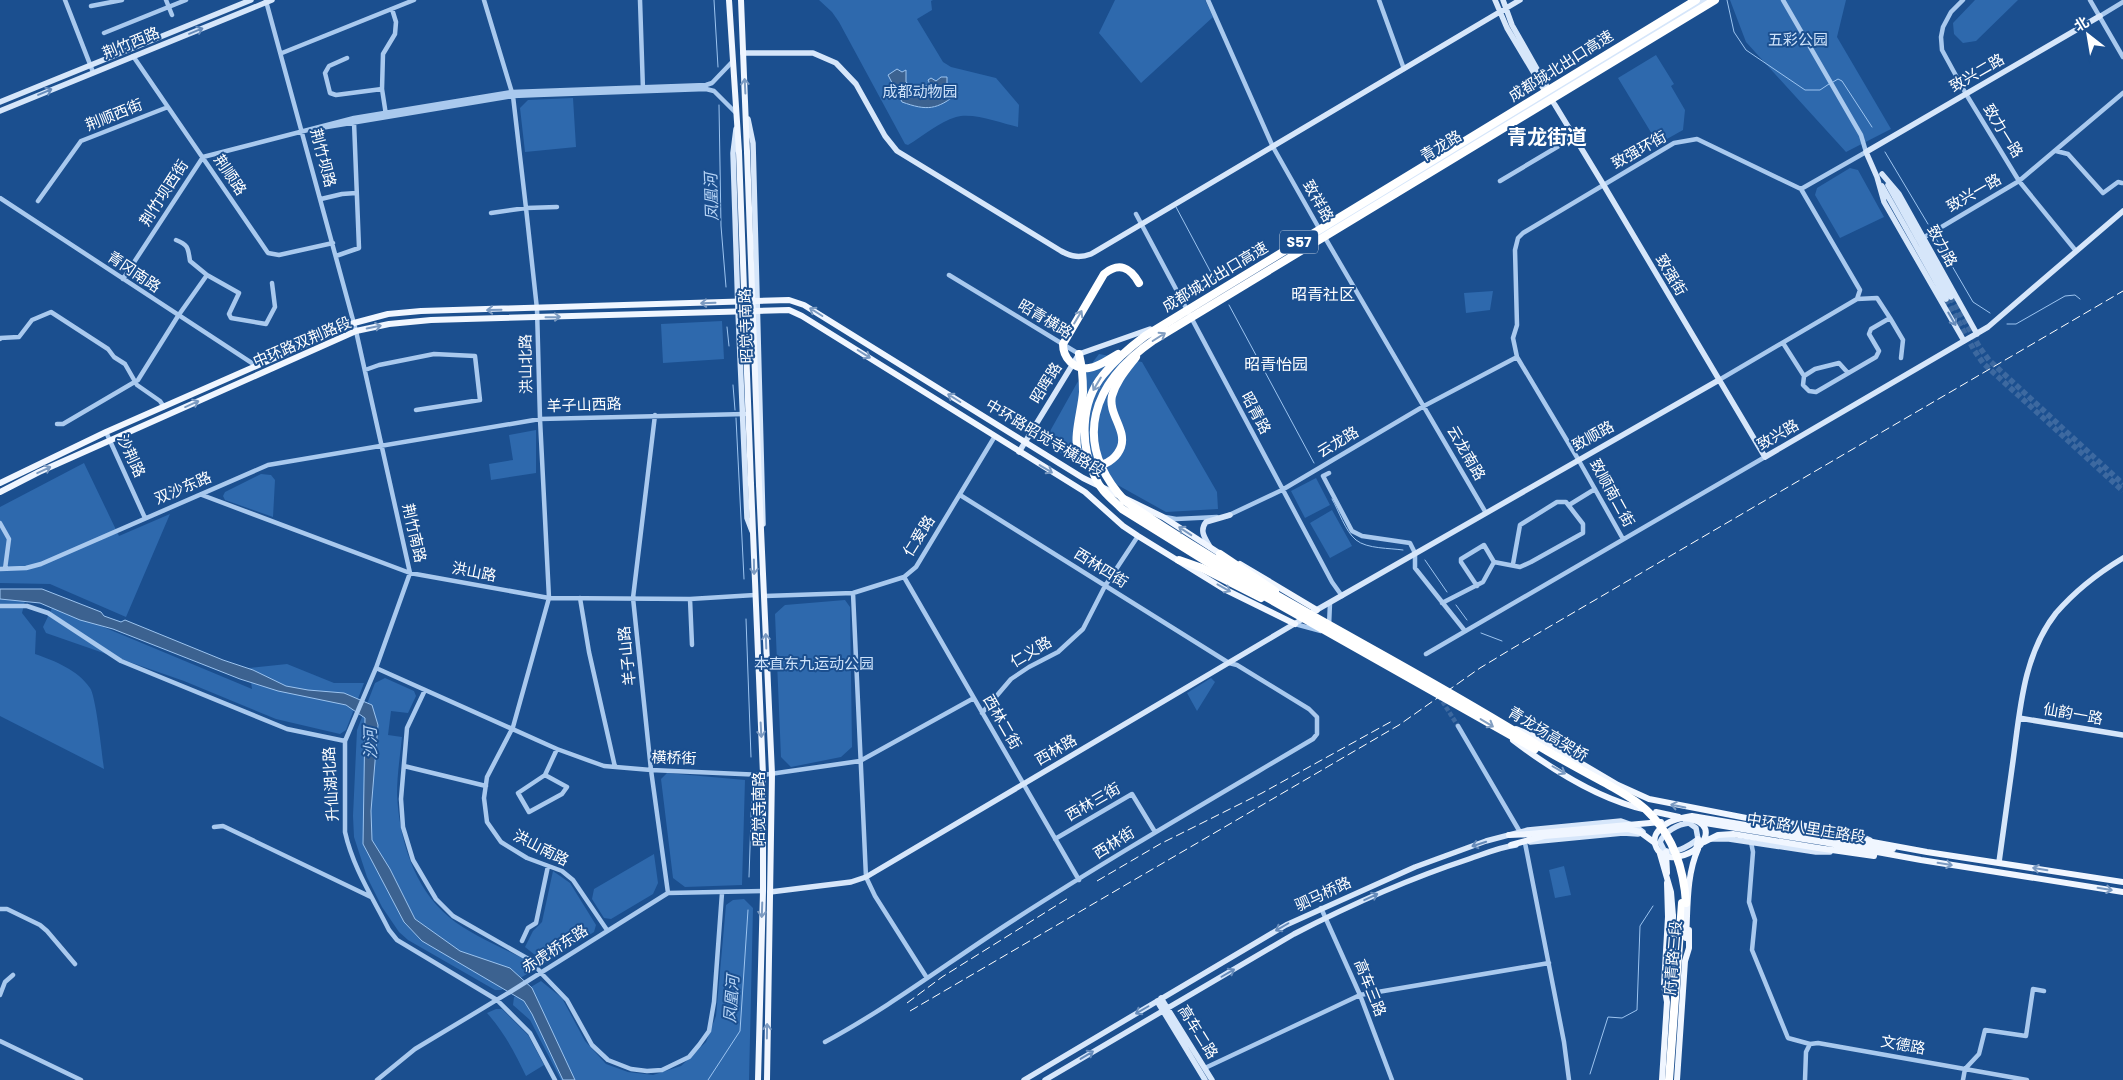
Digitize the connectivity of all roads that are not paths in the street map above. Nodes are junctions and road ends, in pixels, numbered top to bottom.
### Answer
1 (65, 0) edge
2 (122, 0) edge
3 (166, 0) edge
4 (186, 0) edge
5 (252, 0) edge
6 (414, 0) edge
7 (484, 0) edge
8 (640, 0) edge
9 (730, 0) edge
10 (741, 0) edge
11 (1208, 0) edge
12 (1379, 0) edge
13 (1495, 0) edge
14 (1503, 0) edge
15 (1520, 0) edge
16 (1696, 0) edge
17 (1705, 0) edge
18 (1715, 0) edge
19 (1783, 0) edge
20 (1963, 0) edge
21 (2090, 0) edge
22 (268, 1) edge
23 (2123, 2) edge
24 (90, 6) dead end
25 (169, 7) junction
26 (1506, 8) junction
27 (392, 9) junction
28 (1499, 12) junction
29 (172, 14) dead end
30 (2100, 16) junction
31 (104, 34) dead end
32 (282, 53) junction
33 (743, 53) junction
34 (133, 56) junction
35 (2123, 57) edge
36 (347, 58) dead end
37 (733, 61) junction
38 (92, 69) junction
39 (1404, 69) junction
40 (382, 88) junction
41 (643, 89) junction
42 (2123, 93) edge
43 (512, 94) junction
44 (1966, 94) junction
45 (1550, 95) junction
46 (0, 102) edge
47 (168, 107) junction
48 (0, 110) edge
49 (746, 113) junction
50 (386, 115) junction
51 (736, 116) junction
52 (354, 122) junction
53 (303, 131) junction
54 (1574, 137) junction
55 (1273, 147) junction
56 (2056, 151) junction
57 (1866, 152) junction
58 (203, 157) junction
59 (1879, 176) junction
60 (1500, 181) dead end
61 (2019, 181) junction
62 (2122, 182) dead end
63 (1603, 184) junction
64 (1801, 189) junction
65 (356, 193) junction
66 (0, 198) edge
67 (38, 200) dead end
68 (321, 200) junction
69 (557, 207) dead end
70 (526, 208) junction
71 (2123, 211) edge
72 (491, 213) dead end
73 (1136, 214) dead end
74 (1143, 225) junction
75 (1322, 234) junction
76 (1923, 238) junction
77 (176, 240) dead end
78 (333, 243) junction
79 (2076, 251) junction
80 (336, 256) junction
81 (207, 275) junction
82 (949, 275) dead end
83 (123, 279) junction
84 (272, 283) dead end
85 (1139, 283) dead end
86 (1948, 298) junction
87 (1857, 299) junction
88 (757, 300) junction
89 (737, 302) junction
90 (537, 309) junction
91 (758, 310) junction
92 (738, 312) junction
93 (1190, 314) junction
94 (178, 316) junction
95 (537, 317) junction
96 (1890, 318) junction
97 (354, 323) junction
98 (356, 331) junction
99 (1977, 334) junction
100 (1145, 336) junction
101 (0, 339) edge
102 (1964, 341) junction
103 (1783, 344) junction
104 (1144, 347) junction
105 (1079, 354) junction
106 (1517, 357) junction
107 (1901, 358) dead end
108 (255, 365) junction
109 (364, 370) junction
110 (1848, 373) junction
111 (1804, 376) junction
112 (1719, 380) junction
113 (135, 382) junction
114 (1424, 406) junction
115 (164, 407) junction
116 (416, 410) dead end
117 (761, 413) junction
118 (743, 414) junction
119 (655, 415) junction
120 (540, 419) junction
121 (58, 424) dead end
122 (106, 432) junction
123 (995, 436) junction
124 (110, 441) junction
125 (1024, 442) junction
126 (381, 446) junction
127 (1018, 452) junction
128 (1764, 457) junction
129 (1578, 459) junction
130 (1329, 472) dead end
131 (0, 483) edge
132 (1595, 489) junction
133 (1282, 490) junction
134 (0, 492) edge
135 (202, 495) junction
136 (960, 495) junction
137 (1568, 505) junction
138 (1486, 513) junction
139 (1163, 516) junction
140 (1230, 516) junction
141 (145, 518) junction
142 (0, 523) edge
143 (1138, 536) junction
144 (758, 539) junction
145 (1623, 539) junction
146 (1189, 546) junction
147 (1210, 547) junction
148 (1416, 553) junction
149 (1220, 554) junction
150 (2123, 558) edge
151 (1178, 560) junction
152 (1494, 562) junction
153 (1514, 564) junction
154 (2, 569) edge
155 (410, 573) junction
156 (904, 577) junction
157 (1105, 586) junction
158 (1477, 586) junction
159 (853, 593) junction
160 (755, 595) junction
161 (765, 596) junction
162 (1342, 596) junction
163 (549, 598) junction
164 (580, 598) junction
165 (633, 598) junction
166 (690, 599) junction
167 (1330, 603) junction
168 (1442, 603) junction
169 (0, 606) edge
170 (1297, 610) junction
171 (1317, 610) junction
172 (1295, 624) junction
173 (1465, 631) junction
174 (1329, 634) junction
175 (692, 645) dead end
176 (1426, 654) dead end
177 (1229, 663) junction
178 (376, 668) junction
179 (1432, 686) dead end
180 (425, 690) junction
181 (974, 698) junction
182 (982, 713) junction
183 (2019, 718) junction
184 (1458, 726) tunnel mouth
185 (513, 727) junction
186 (1506, 729) junction
187 (2123, 735) edge
188 (344, 740) junction
189 (558, 748) junction
190 (860, 761) junction
191 (404, 766) junction
192 (615, 767) junction
193 (651, 770) junction
194 (772, 774) junction
195 (545, 775) junction
196 (763, 775) junction
197 (1023, 784) junction
198 (486, 786) junction
199 (1684, 820) junction
200 (1672, 821) junction
201 (214, 827) dead end
202 (1155, 832) junction
203 (1520, 832) junction
204 (1509, 836) junction
205 (1055, 839) junction
206 (1528, 839) junction
207 (1828, 839) junction
208 (1872, 840) junction
209 (1701, 841) junction
210 (1751, 842) junction
211 (1511, 845) joint
212 (1660, 848) junction
213 (1698, 849) junction
214 (1838, 851) junction
215 (1926, 852) junction
216 (1921, 860) junction
217 (1999, 862) junction
218 (548, 866) junction
219 (866, 878) junction
220 (1079, 880) junction
221 (2123, 882) edge
222 (766, 891) junction
223 (2123, 892) edge
224 (668, 893) junction
225 (722, 893) junction
226 (372, 897) junction
227 (0, 908) edge
228 (1321, 908) junction
229 (1326, 917) junction
230 (608, 930) junction
231 (522, 941) dead end
232 (1685, 961) junction
233 (1549, 963) junction
234 (75, 964) dead end
235 (541, 973) junction
236 (12, 974) dead end
237 (927, 978) junction
238 (2044, 991) dead end
239 (0, 995) edge
240 (1360, 995) junction
241 (1159, 999) junction
242 (497, 1000) junction
243 (1667, 1002) junction
244 (1166, 1009) junction
245 (0, 1041) edge
246 (825, 1042) dead end
247 (1810, 1044) junction
248 (1205, 1068) junction
249 (1965, 1069) junction
250 (81, 1080) edge
251 (377, 1080) edge
252 (555, 1080) edge
253 (758, 1080) edge
254 (767, 1080) edge
255 (1024, 1080) edge
256 (1046, 1080) edge
257 (1205, 1080) edge
258 (1212, 1080) edge
259 (1392, 1080) edge
260 (1569, 1080) edge
261 (1662, 1080) edge
262 (1669, 1080) edge
263 (1673, 1080) edge
264 (1677, 1080) edge
265 (1805, 1080) edge
266 (1963, 1080) edge
267 (2027, 1080) edge

1 - 38 street
2 - 24 street
3 - 25 street
4 - 25 street
5 - 38 street, 荆竹西路
6 - 27 street
7 - 43 street, 洪山北路
8 - 41 street
9 - 37 main road, 昭觉寺南路
10 - 33 main road, 昭觉寺南路
11 - 55 street, 致祥路
12 - 39 street
13 - 28 street
14 - 26 street
15 - 26 street
16 - 100 highway, 成都城北出口高速 / S57, bridge
17 - 45 street, 青龙路
104 -> 18 highway, 成都城北出口高速 / S57, bridge
19 - 57 street, 致力路
20 - 44 street, 致力一路
21 - 30 street
22 - 32 street, 荆竹坝路
34 -> 22 street, 荆竹西路
23 - 30 street
25 - 29 street
25 - 31 street
26 - 28 street
26 - 45 street
27 - 32 street
27 - 40 street
28 - 39 street
28 - 45 street
30 - 35 street
30 - 44 street, 致兴二路
32 - 53 street, 荆竹坝路
49 -> 33 main road, 昭觉寺南路
33 - 74 street
34 - 38 street, 荆竹西路
34 - 47 street, 荆顺路
36 - 40 street
37 - 41 street
37 - 51 main road, 昭觉寺南路
38 - 46 street, 荆竹西路
48 -> 38 street, 荆竹西路
39 - 55 street
40 - 50 street
41 - 43 street
41 - 51 street
42 - 56 street, 致兴一路
43 - 50 street
43 - 70 street, 洪山北路
44 - 57 street, 致兴二路
44 - 61 street, 致力一路
45 - 54 street, 致强街
45 - 75 street, 青龙路
47 - 58 street, 荆顺路
47 - 67 street, 荆顺西街
49 - 88 street, 昭觉寺南路
49 - 144 main road, 昭觉寺南路, bridge
50 - 52 street
50 - 53 street
51 - 89 street, 昭觉寺南路
51 - 144 main road, 昭觉寺南路, bridge
52 - 53 street
52 - 65 street
53 - 58 street, 荆竹坝西街
53 - 68 street, 荆竹坝路
54 - 60 street
54 - 63 street, 致强街
55 - 74 street
55 - 75 street, 致祥路
56 - 61 street, 致兴一路
56 - 62 street
57 - 59 street, 致力路
57 - 64 street
58 - 78 street, 荆顺路
58 - 83 street, 荆竹坝西街
59 - 76 street, 致力路
59 - 86 street, 致力路
61 - 76 street, 致兴一路
61 - 79 street, 致力一路
63 - 64 street, 致强环街
63 - 106 street, 致强环街
63 - 112 street, 致强街
64 - 87 street
65 - 68 street
65 - 80 street
66 - 83 street, 青冈南路
68 - 78 street, 荆竹坝路
69 - 70 street
70 - 72 street
70 - 90 street, 洪山北路
71 - 79 street, 致兴路
73 - 74 street, 昭青路
74 - 93 street, 昭青路
75 - 93 street, 青龙路
75 - 114 street, 致祥路
76 - 86 street, 致力路
77 - 81 street
78 - 80 street, 荆竹坝路
79 - 99 street, 致兴路
80 - 97 street, 荆竹坝路
81 - 84 street
81 - 94 street
82 - 105 street, 昭青横路
83 - 94 street, 青冈南路
100 -> 85 highway, bridge
86 - 99 street, 致力路
86 -> 102 street, 致力路
87 - 96 street
87 - 103 street, 致顺路
88 - 89 main road, 中环路双荆路段
88 - 91 street, 昭觉寺南路
125 -> 88 main road, 中环路昭觉寺横路段
89 -> 90 main road, 中环路双荆路段
89 - 92 street, 昭觉寺南路
90 - 95 street, 洪山北路
90 -> 97 main road, 中环路双荆路段
91 - 92 main road, 中环路双荆路段
91 - 117 street, 昭觉寺南路
91 -> 123 main road, 中环路昭觉寺横路段
95 -> 92 main road, 中环路双荆路段
92 - 118 street, 昭觉寺南路
93 - 105 street, 昭青横路
93 - 133 street, 昭青路
94 - 108 street, 青冈南路
94 - 113 street
98 -> 95 main road, 中环路双荆路段
95 - 120 street, 洪山北路
96 - 107 street
96 - 110 street
97 - 98 street, 荆竹南路
97 - 108 main road, 中环路双荆路段
98 - 109 street, 荆竹南路
124 -> 98 main road, 中环路双荆路段
99 - 102 street, 致兴路
100 -> 146 highway, 成都城北出口高速 / S57, bridge
101 - 113 street
102 - 128 street, 致兴路
103 - 111 street
103 - 112 street, 致顺路
104 - 105 highway, bridge
104 - 146 highway, 成都城北出口高速 / S57, bridge
105 - 125 street, 昭晖路
106 - 114 street, 云龙路
106 - 129 street, 致顺南二街
108 - 115 main road, 中环路双荆路段
109 - 116 street
109 - 126 street, 荆竹南路
110 - 111 street
110 - 111 street
112 - 128 street, 致强街
112 - 129 street, 致顺路
113 - 115 street
113 - 121 street
114 - 133 street, 云龙路
114 - 138 street, 云龙南路
115 - 122 main road, 中环路双荆路段
117 - 118 street, 羊子山西路
117 - 144 street, 昭觉寺南路
118 - 119 street, 羊子山西路
118 - 144 street, 昭觉寺南路
119 - 120 street, 羊子山西路
119 - 165 street, 羊子山路
120 - 126 street, 羊子山西路
120 - 163 street, 洪山北路
122 - 124 street, 沙荆路
122 - 131 main road, 中环路双荆路段
123 - 127 main road, 中环路昭觉寺横路段
123 - 136 street, 仁爱路
134 -> 124 main road, 中环路双荆路段
124 - 141 street, 沙荆路
125 - 127 street, 昭晖路
125 - 139 main road, 中环路昭觉寺横路段
126 - 135 street, 双沙东路
126 - 155 street, 荆竹南路
127 -> 143 main road, 中环路昭觉寺横路段
128 - 145 street, 致兴路
129 - 132 street, 致顺南二街
129 - 138 street, 致顺路
130 - 148 street
132 - 137 street
132 - 145 street, 致顺南二街
133 - 140 street, 云龙路
133 - 162 street, 昭青路
135 - 141 street, 双沙东路
135 - 155 street, 洪山路
136 - 156 street, 仁爱路
136 - 157 street, 西林四街
137 - 153 street
137 - 153 street
138 - 148 street, 致顺路
139 - 140 street, 云龙路
147 -> 139 main road, 中环路昭觉寺横路段
140 - 147 street
141 - 154 street, 双沙东路
142 - 154 street
143 - 151 main road, 中环路昭觉寺横路段
143 - 157 street, 仁义路
144 -> 160 main road, 昭觉寺南路
144 - 161 main road, 昭觉寺南路
145 - 173 street, 致兴路
146 - 170 highway, 青龙场高架桥, bridge
147 - 149 main road, 中环路昭觉寺横路段
148 - 162 street, 致顺路
148 - 168 street
149 - 170 highway, bridge
149 - 171 main road, 中环路昭觉寺横路段
150 - 183 street
151 - 170 highway, bridge
151 -> 172 main road, 中环路昭觉寺横路段
152 - 153 street
152 - 158 street
152 - 158 street
155 - 163 street, 洪山路
155 - 178 street, 荆竹南路
156 - 159 street, 仁爱路
156 - 181 street, 西林二街
157 - 177 street, 西林四街
157 - 182 street, 仁义路
158 - 168 street
159 - 161 street, 仁爱路
159 - 190 street
160 - 166 street, 洪山路
160 -> 196 main road, 昭觉寺南路
194 -> 161 main road, 昭觉寺南路
162 - 167 street, 西林路
163 - 164 street, 洪山路
163 - 185 street, 洪山北路
164 - 165 street, 洪山路
164 - 192 street
165 - 166 street, 洪山路
165 - 193 street, 羊子山路
166 - 175 street
167 - 171 street, 西林路
167 - 174 street
168 - 173 street
169 - 188 street, 升仙湖北路
170 - 186 highway, 青龙场高架桥, bridge
171 - 172 street, 西林路
172 - 174 street
172 - 177 street, 西林路
173 - 176 street, 致兴路
174 - 179 street
177 - 197 street, 西林路
177 - 202 street, 西林街
178 - 180 street, 横桥街
178 - 188 street, 荆竹南路
180 - 185 street, 横桥街
180 - 191 street
181 - 182 street, 西林二街
181 - 190 street, 横桥街
182 - 197 street, 西林二街
183 - 187 street, 仙韵一路
183 - 217 street
184 - 203 street
185 - 189 street, 横桥街
185 - 198 street, 洪山南路
207 -> 186 main road, 中环路八里庄路段, bridge
186 -> 207 main road, 中环路八里庄路段, bridge
186 - 262 highway, 青龙场高架桥, bridge
186 - 263 highway, 青龙场高架桥, bridge
188 - 226 street, 升仙湖北路
189 - 192 street, 横桥街
189 - 195 street
190 - 194 street, 横桥街
190 - 219 street
191 - 198 street
191 - 235 street
192 - 193 street, 横桥街
193 - 196 street, 横桥街
193 - 224 street, 羊子山路
194 - 196 street, 横桥街
194 - 222 main road, 昭觉寺南路
195 - 195 street
196 - 222 main road, 昭觉寺南路
197 - 205 street, 西林二街
197 - 219 street, 西林路
198 - 218 street, 洪山南路
199 - 200 main road, bridge
199 - 207 main road, bridge
199 - 208 street
199 - 209 main road, bridge
199 - 212 street
200 - 206 main road, bridge
200 - 212 main road, bridge
201 - 226 street
202 - 205 street, 西林三街
202 - 220 street, 西林街
203 - 204 street, 驷马桥路
203 - 212 street, 驷马桥路
204 - 206 main road
204 -> 228 street, 驷马桥路
205 - 220 street, 西林二街
206 - 211 main road
206 - 212 main road
206 - 233 street
207 - 208 main road, 中环路八里庄路段
207 - 215 main road
207 - 216 main road, 中环路八里庄路段
208 - 215 main road, 中环路八里庄路段
209 - 210 street
209 - 212 street
209 - 213 main road, bridge
209 - 214 main road, bridge
209 - 232 main road, 府青路三段
210 - 214 street
210 - 247 street, 文德路
229 -> 211 street, 驷马桥路
212 - 213 main road, bridge
212 - 243 main road, 府青路三段
212 - 243 main road, bridge
213 - 232 main road, bridge
214 - 216 main road
215 - 217 main road, 中环路八里庄路段
216 -> 223 main road, 中环路八里庄路段
221 -> 217 main road, 中环路八里庄路段
218 - 230 street, 洪山南路
218 - 231 street
219 - 222 street, 西林路
219 - 237 street
220 - 237 street, 西林街
222 - 225 street
222 -> 253 main road, 昭觉寺南路
254 -> 222 main road, 昭觉寺南路
224 - 225 street
224 - 230 street, 赤虎桥东路
225 - 235 street
226 - 242 street, 升仙湖北路
227 - 234 street
228 - 229 street, 高车三路
228 -> 241 street, 驷马桥路
229 - 240 street, 高车三路
244 -> 229 street, 驷马桥路
230 - 235 street, 赤虎桥东路
232 - 264 main road, 府青路三段
233 - 240 street
233 - 260 street
235 - 242 street, 赤虎桥东路
236 - 239 street
237 - 246 street, 西林街
238 - 249 street
240 - 248 street
240 - 259 street, 高车三路
241 - 244 street, 高车二路
241 -> 255 street, 驷马桥路
242 - 251 street, 赤虎桥东路
242 - 252 street, 升仙湖北路
243 - 261 main road, 府青路三段
244 - 248 street, 高车二路
256 -> 244 street, 驷马桥路
244 - 257 street, 高车二路
245 - 250 street
247 - 249 street, 文德路
247 - 265 street
248 - 258 street, 高车二路
249 - 266 street
249 - 267 street, 文德路

